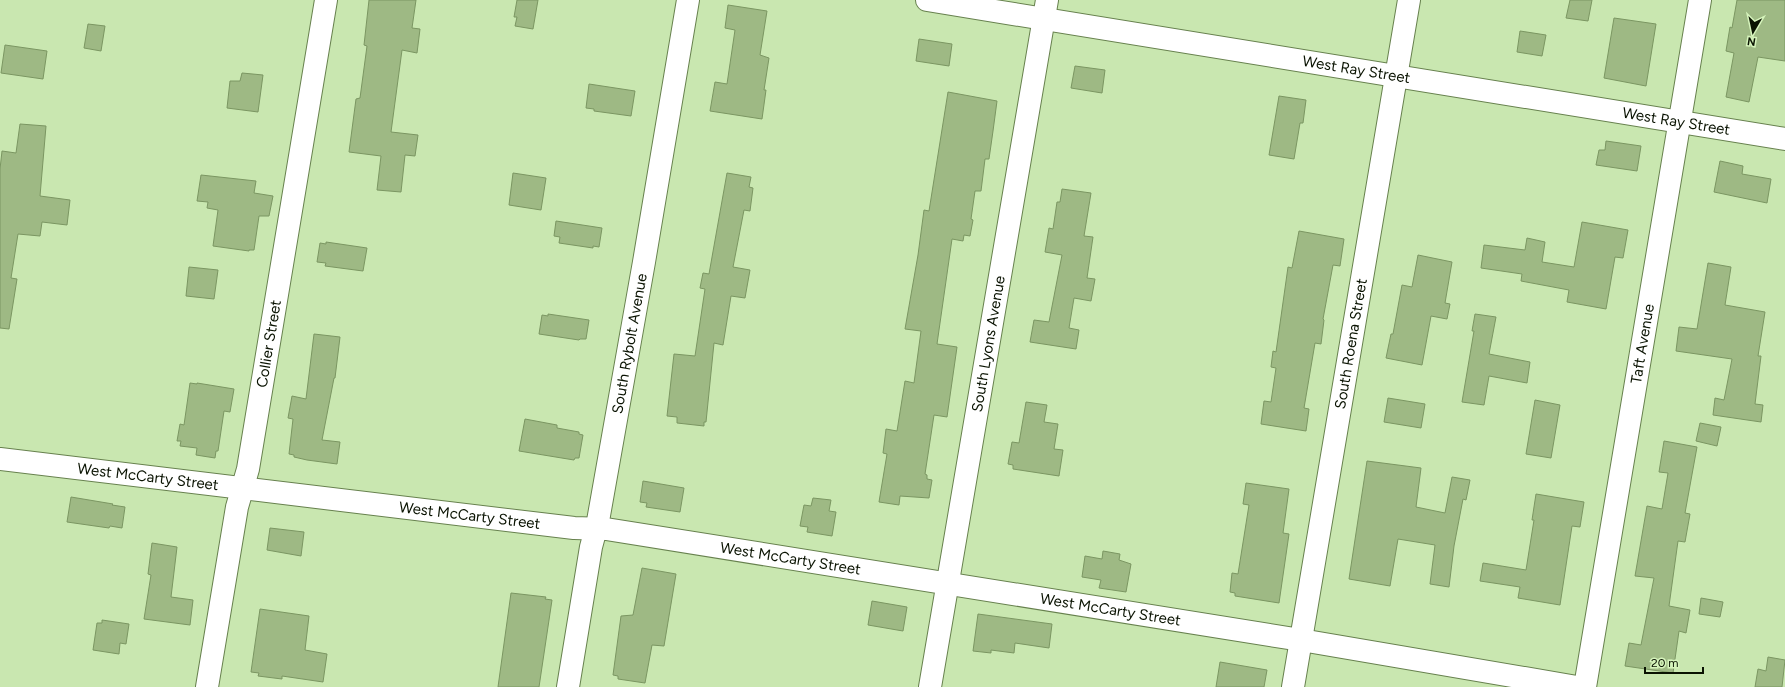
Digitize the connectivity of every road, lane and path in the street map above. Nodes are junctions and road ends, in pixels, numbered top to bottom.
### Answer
1 (326, 0) edge
2 (688, 0) edge
3 (927, 0) edge
4 (1409, 0) edge
5 (1700, 0) edge
6 (1046, 9) edge
7 (1396, 76) junction
8 (1680, 122) junction
9 (1785, 139) edge
10 (0, 459) edge
11 (242, 489) junction
12 (595, 529) junction
13 (947, 583) junction
14 (1301, 640) junction
15 (207, 687) edge
16 (568, 687) edge
17 (930, 687) edge
18 (1293, 687) edge
19 (1577, 687) edge
20 (1585, 687) edge

1 - 11 street, Collier Street
2 - 12 street, South Rybolt Avenue
3 - 6 street, West Ray Street
4 - 7 street, South Roena Street
5 - 8 street, Taft Avenue
6 - 7 street, West Ray Street
6 - 13 street, South Lyons Avenue
7 - 8 street, West Ray Street
7 - 14 street, South Roena Street
8 - 9 street, West Ray Street
8 - 20 street, Taft Avenue
10 - 11 street, West McCarty Street
11 - 12 street, West McCarty Street
11 - 15 street, Collier Street
12 - 13 street, West McCarty Street
12 - 16 street, South Rybolt Avenue
13 - 14 street, West McCarty Street
13 - 17 street, South Lyons Avenue
14 - 18 street, South Roena Street
14 - 19 street, West McCarty Street

